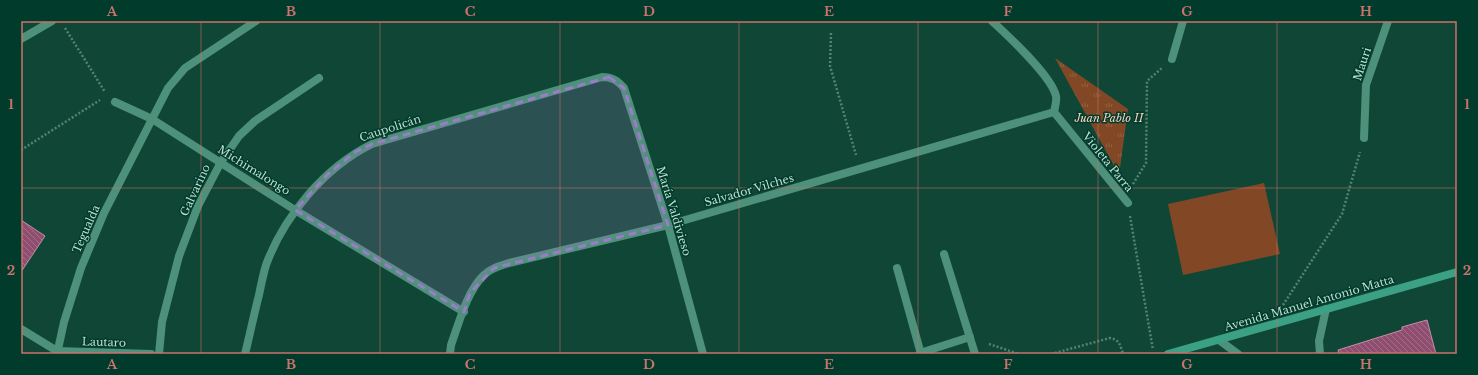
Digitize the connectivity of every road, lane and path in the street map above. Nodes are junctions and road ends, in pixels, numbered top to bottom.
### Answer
1 (52, 21) edge
2 (256, 21) edge
3 (992, 21) edge
4 (1183, 21) edge
5 (1388, 21) edge
6 (64, 27) dead end
7 (831, 33) dead end
8 (21, 39) edge
9 (1172, 59) joint
10 (319, 78) dead end
11 (615, 79) joint
12 (108, 95) junction
13 (114, 102) joint
14 (1054, 112) junction
15 (152, 119) junction
16 (1364, 138) joint
17 (21, 150) edge
18 (221, 162) junction
19 (860, 169) junction
20 (1128, 204) junction
21 (296, 210) junction
22 (668, 225) junction
23 (944, 254) dead end
24 (897, 268) dead end
25 (1457, 272) edge
26 (465, 308) junction
27 (1326, 309) junction
28 (1271, 325) junction
29 (21, 329) edge
30 (970, 337) junction
31 (1219, 340) junction
32 (57, 353) edge
33 (921, 353) edge
34 (1172, 353) edge
35 (151, 354) edge
36 (159, 354) edge
37 (245, 354) edge
38 (450, 354) edge
39 (703, 354) edge
40 (975, 354) edge
41 (1051, 354) edge
42 (1123, 354) edge
43 (1153, 354) edge
44 (1238, 354) edge
45 (1320, 354) edge

1 - 8 street
2 - 15 street, Tegualda
3 - 14 street
4 - 9 street
5 - 16 street, Mauri
6 - 12 path
7 - 19 path
9 - 20 path
10 - 18 street, Galvarino
11 - 21 street, Caupolicán
11 - 22 street, María Valdivieso
12 - 13 path
12 - 17 path
13 - 15 street, Michimalongo
14 - 19 street, Salvador Vilches
14 - 20 street, Violeta Parra
15 - 18 street, Michimalongo
15 - 32 street, Tegualda
16 - 28 path
18 - 21 street, Michimalongo
18 - 36 street, Galvarino
19 - 22 street, Salvador Vilches
20 - 43 path
21 - 26 street, Michimalongo
21 - 37 street, Caupolicán
22 - 26 street, Salvador Vilches
22 - 39 street, María Valdivieso
23 - 30 street
24 - 33 street
25 - 27 main road, Avenida Manuel Antonio Matta
26 - 38 street, Salvador Vilches
27 - 28 main road, Avenida Manuel Antonio Matta
27 - 45 street
28 - 31 main road, Avenida Manuel Antonio Matta
29 - 32 street
30 - 33 street
30 - 40 street
31 - 34 main road, Avenida Manuel Antonio Matta
31 - 44 street
32 - 35 street, Lautaro
41 - 42 path

